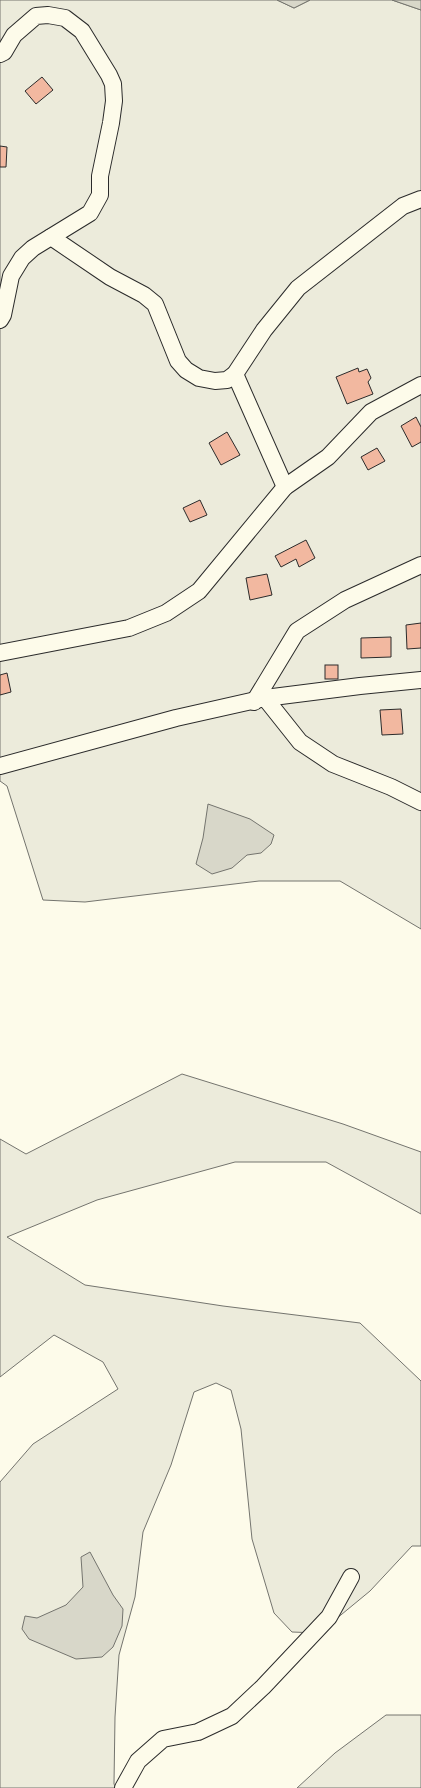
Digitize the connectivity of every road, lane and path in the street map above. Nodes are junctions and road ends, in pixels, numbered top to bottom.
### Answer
1 (0, 54) edge
2 (421, 199) edge
3 (51, 237) junction
4 (0, 320) edge
5 (235, 374) junction
6 (421, 385) edge
7 (285, 487) junction
8 (421, 565) edge
9 (0, 653) edge
10 (421, 680) edge
11 (260, 700) junction
12 (0, 766) edge
13 (421, 802) edge
14 (350, 1577) dead end
15 (123, 1788) edge

1 - 3 street
2 - 5 street
3 - 4 street
3 - 5 street
5 - 7 street
6 - 7 street
7 - 9 street
8 - 11 street
10 - 11 street
11 - 12 street
11 - 13 street
14 - 15 street

